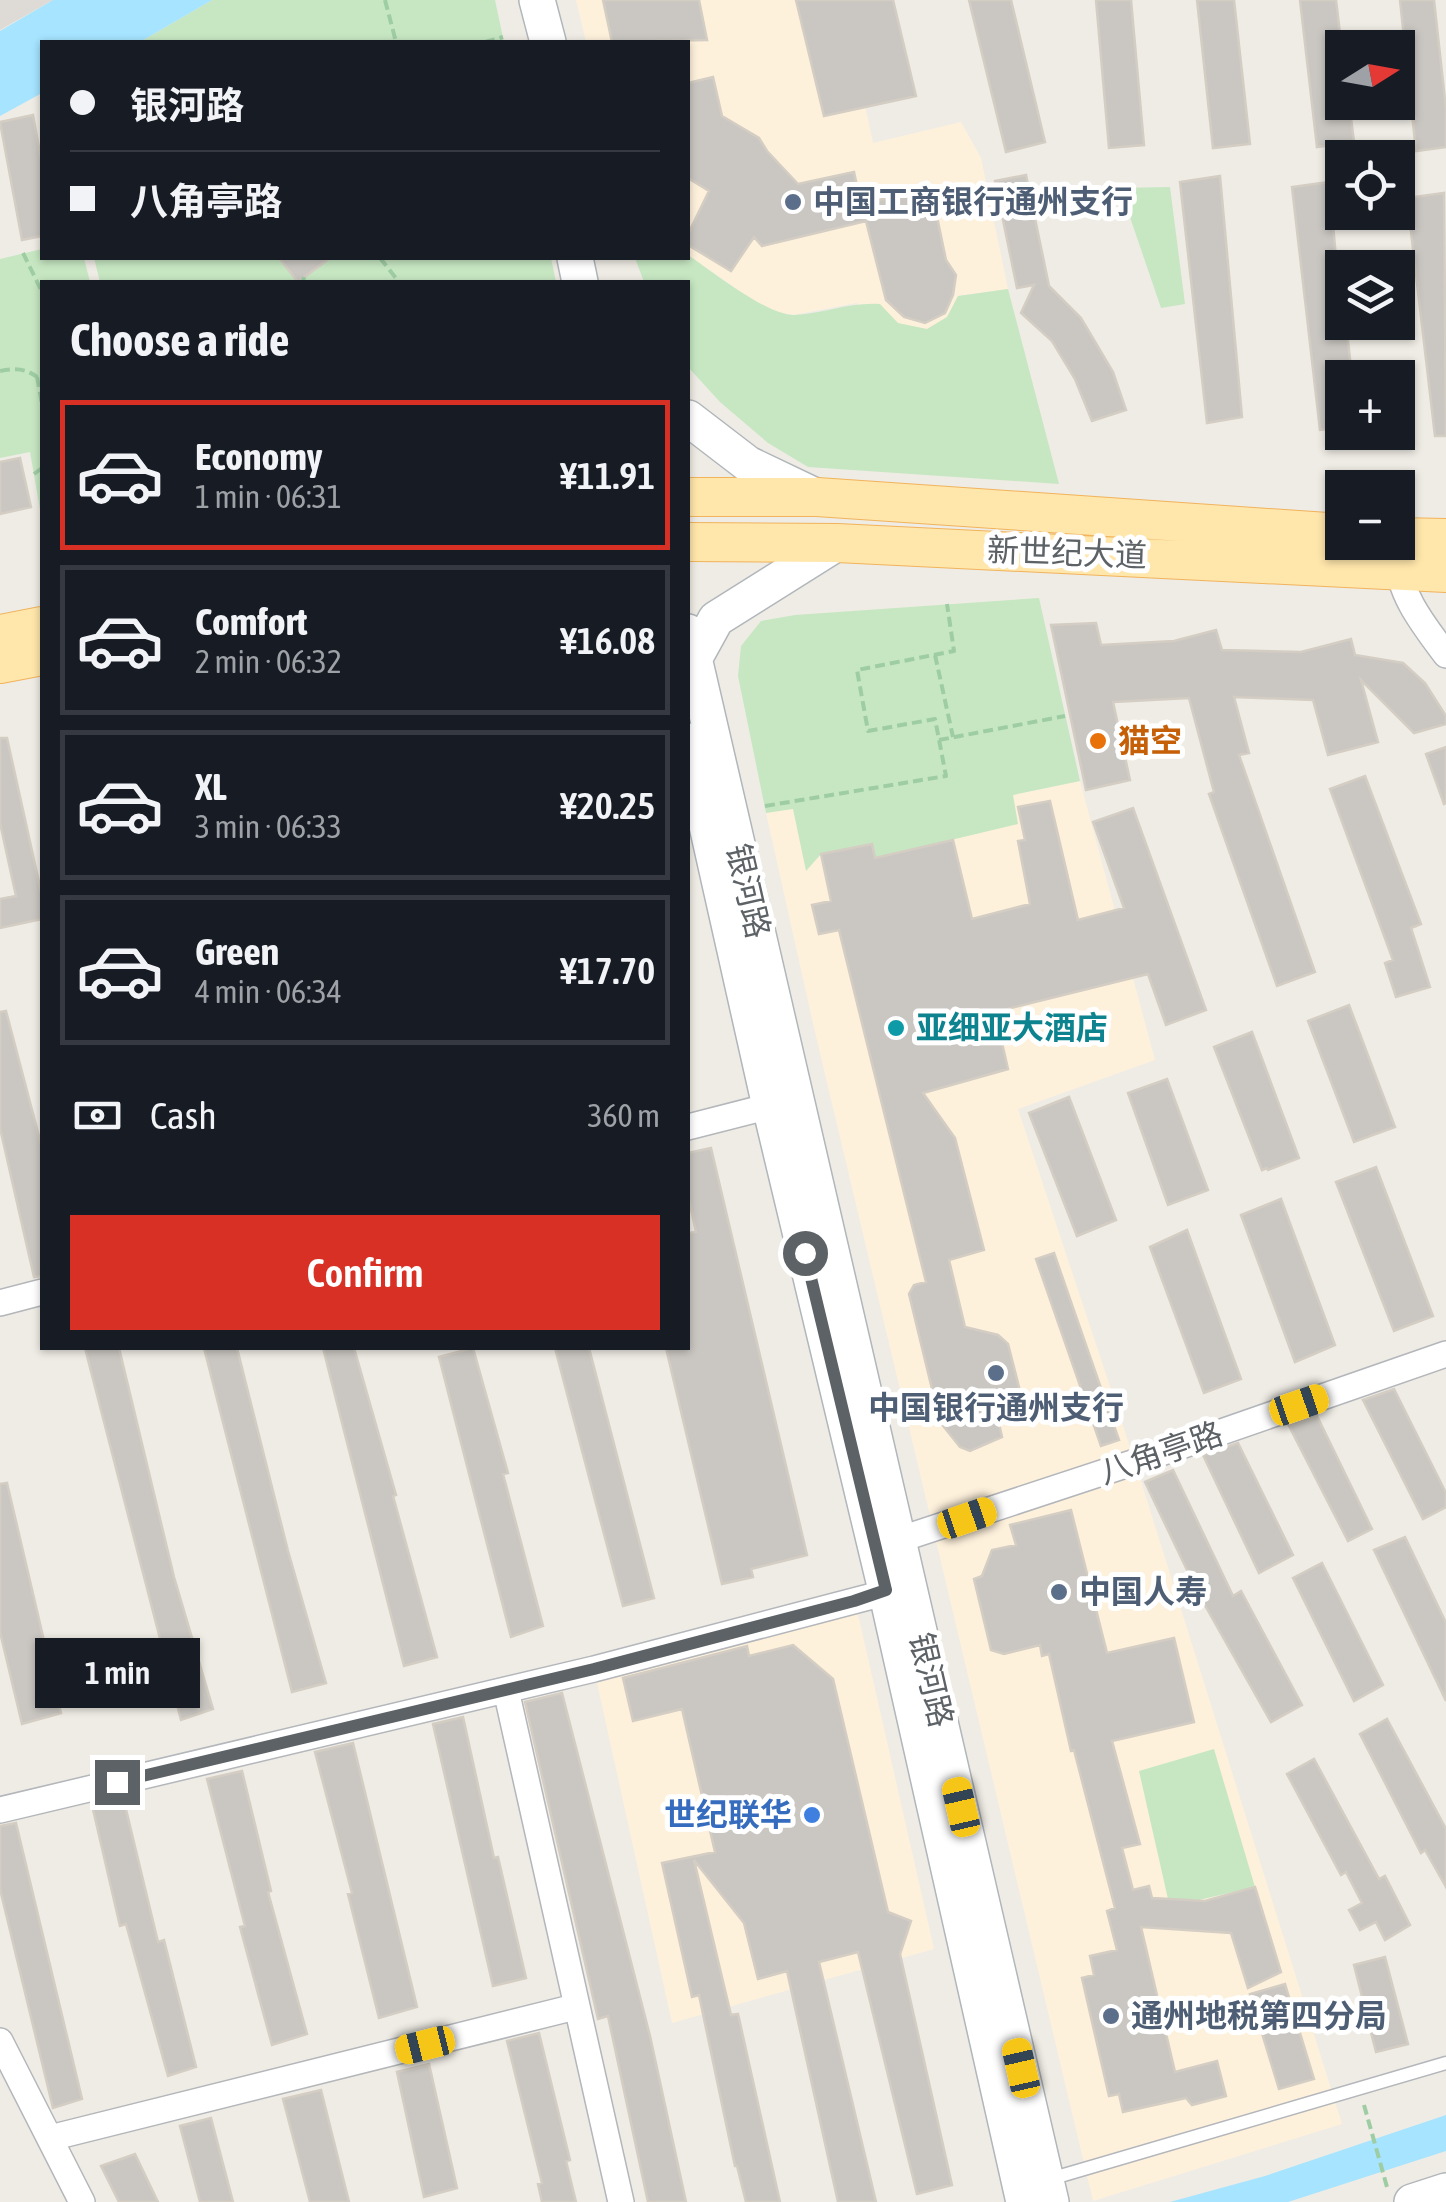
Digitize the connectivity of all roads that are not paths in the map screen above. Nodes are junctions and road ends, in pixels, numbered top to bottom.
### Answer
1 (516, 0) edge
2 (538, 0) edge
3 (514, 40) edge
4 (548, 40) edge
5 (690, 420) edge
6 (690, 497) edge
7 (817, 497) junction
8 (1325, 532) edge
9 (1446, 538) edge
10 (690, 542) edge
11 (837, 543) junction
12 (1415, 544) edge
13 (1325, 547) edge
14 (1415, 556) edge
15 (1401, 560) edge
16 (1446, 572) edge
17 (40, 626) edge
18 (0, 634) edge
19 (691, 645) edge
20 (40, 656) edge
21 (1446, 656) edge
22 (0, 664) edge
23 (690, 750) edge
24 (770, 1106) junction
25 (690, 1126) edge
26 (40, 1293) edge
27 (0, 1303) edge
28 (1446, 1354) edge
29 (887, 1544) junction
30 (898, 1589) junction
31 (506, 1690) junction
32 (0, 1810) edge
33 (575, 2008) junction
34 (0, 2040) edge
35 (1446, 2063) edge
36 (50, 2138) junction
37 (1446, 2191) edge
38 (1035, 2193) edge
39 (82, 2202) edge
40 (620, 2202) edge
41 (1412, 2202) edge

1 - 3 main road
2 - 4 main road
5 - 7 main road
6 - 7 main road, 新世纪大道
7 - 8 main road, 新世纪大道
9 - 12 main road, 新世纪大道
10 - 11 main road, 新世纪大道
11 - 13 main road, 新世纪大道
11 - 19 main road
14 - 16 main road, 新世纪大道
15 - 21 street
17 - 18 main road
19 - 29 main road, 银河路
20 - 22 main road
23 - 24 main road, 银河路
24 - 25 street
24 - 29 main road, 银河路
26 - 27 street
28 - 29 street, 八角亭路
29 - 30 main road, 银河路
30 - 31 street
30 - 38 main road, 银河路
31 - 32 street
31 - 33 street
33 - 36 street
33 - 40 street
34 - 36 street
35 - 38 lane
36 - 39 street
37 - 41 main road

